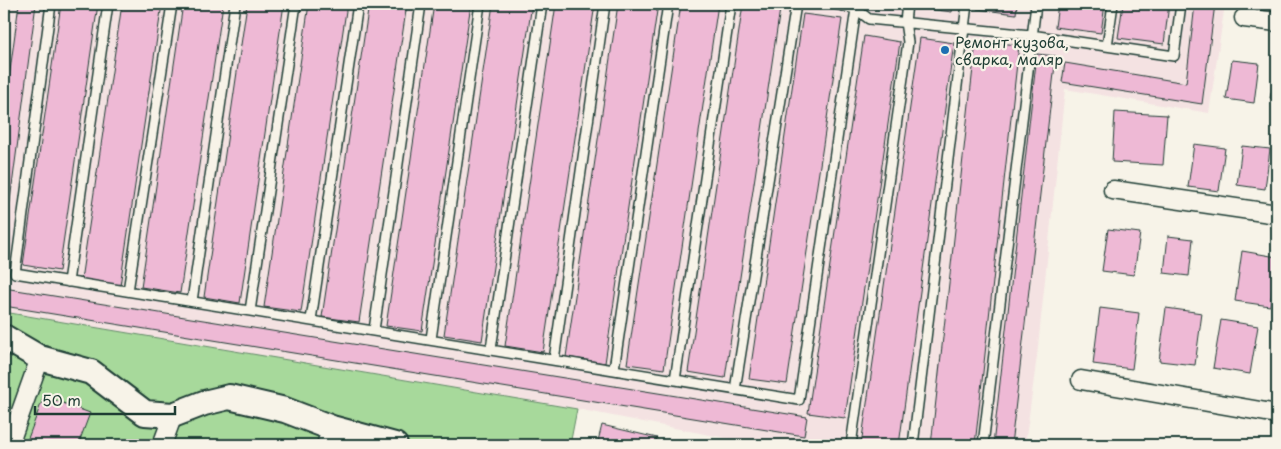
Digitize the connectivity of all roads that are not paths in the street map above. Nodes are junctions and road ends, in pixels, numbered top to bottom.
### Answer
1 (51, 4) edge
2 (108, 4) edge
3 (172, 4) edge
4 (236, 4) edge
5 (296, 4) edge
6 (358, 4) edge
7 (421, 4) edge
8 (480, 4) edge
9 (542, 4) edge
10 (605, 4) edge
11 (668, 4) edge
12 (731, 4) edge
13 (796, 4) edge
14 (834, 4) edge
15 (908, 4) edge
16 (967, 4) edge
17 (1036, 4) edge
18 (1113, 4) edge
19 (1181, 4) edge
20 (856, 9) junction
21 (1244, 18) dead end
22 (905, 22) junction
23 (1277, 22) edge
24 (964, 28) junction
25 (1031, 35) junction
26 (1107, 46) junction
27 (1113, 190) dead end
28 (1277, 214) edge
29 (68, 282) junction
30 (128, 291) junction
31 (192, 301) junction
32 (250, 311) junction
33 (311, 320) junction
34 (374, 330) junction
35 (4, 337) edge
36 (431, 340) junction
37 (491, 349) junction
38 (40, 358) junction
39 (554, 360) junction
40 (614, 370) junction
41 (675, 380) junction
42 (1081, 380) dead end
43 (735, 390) junction
44 (1277, 414) edge
45 (173, 415) junction
46 (329, 436) edge
47 (9, 445) edge
48 (162, 445) edge
49 (396, 445) edge
50 (851, 445) edge
51 (913, 445) edge
52 (983, 445) edge

1 - 29 lane
2 - 29 lane
3 - 30 lane
4 - 31 lane
5 - 32 lane
6 - 33 lane
7 - 34 lane
8 - 36 lane
9 - 37 lane
10 - 39 lane
11 - 40 lane
12 - 41 lane
13 - 43 lane
14 - 20 lane
15 - 22 lane
16 - 24 lane
17 - 25 lane
18 - 26 lane
19 - 26 lane
20 - 22 lane
20 - 43 lane
21 - 23 street
22 - 24 lane
22 - 50 lane
24 - 25 lane
24 - 51 lane
25 - 26 lane
25 - 52 lane
27 - 28 street
29 - 30 lane
30 - 31 lane
31 - 32 lane
32 - 33 lane
33 - 34 lane
34 - 36 lane
35 - 38 street
36 - 37 lane
37 - 39 lane
38 - 45 street
38 - 47 street
39 - 40 lane
40 - 41 lane
41 - 43 lane
42 - 44 street
45 - 46 street
45 - 48 street
46 - 49 street

